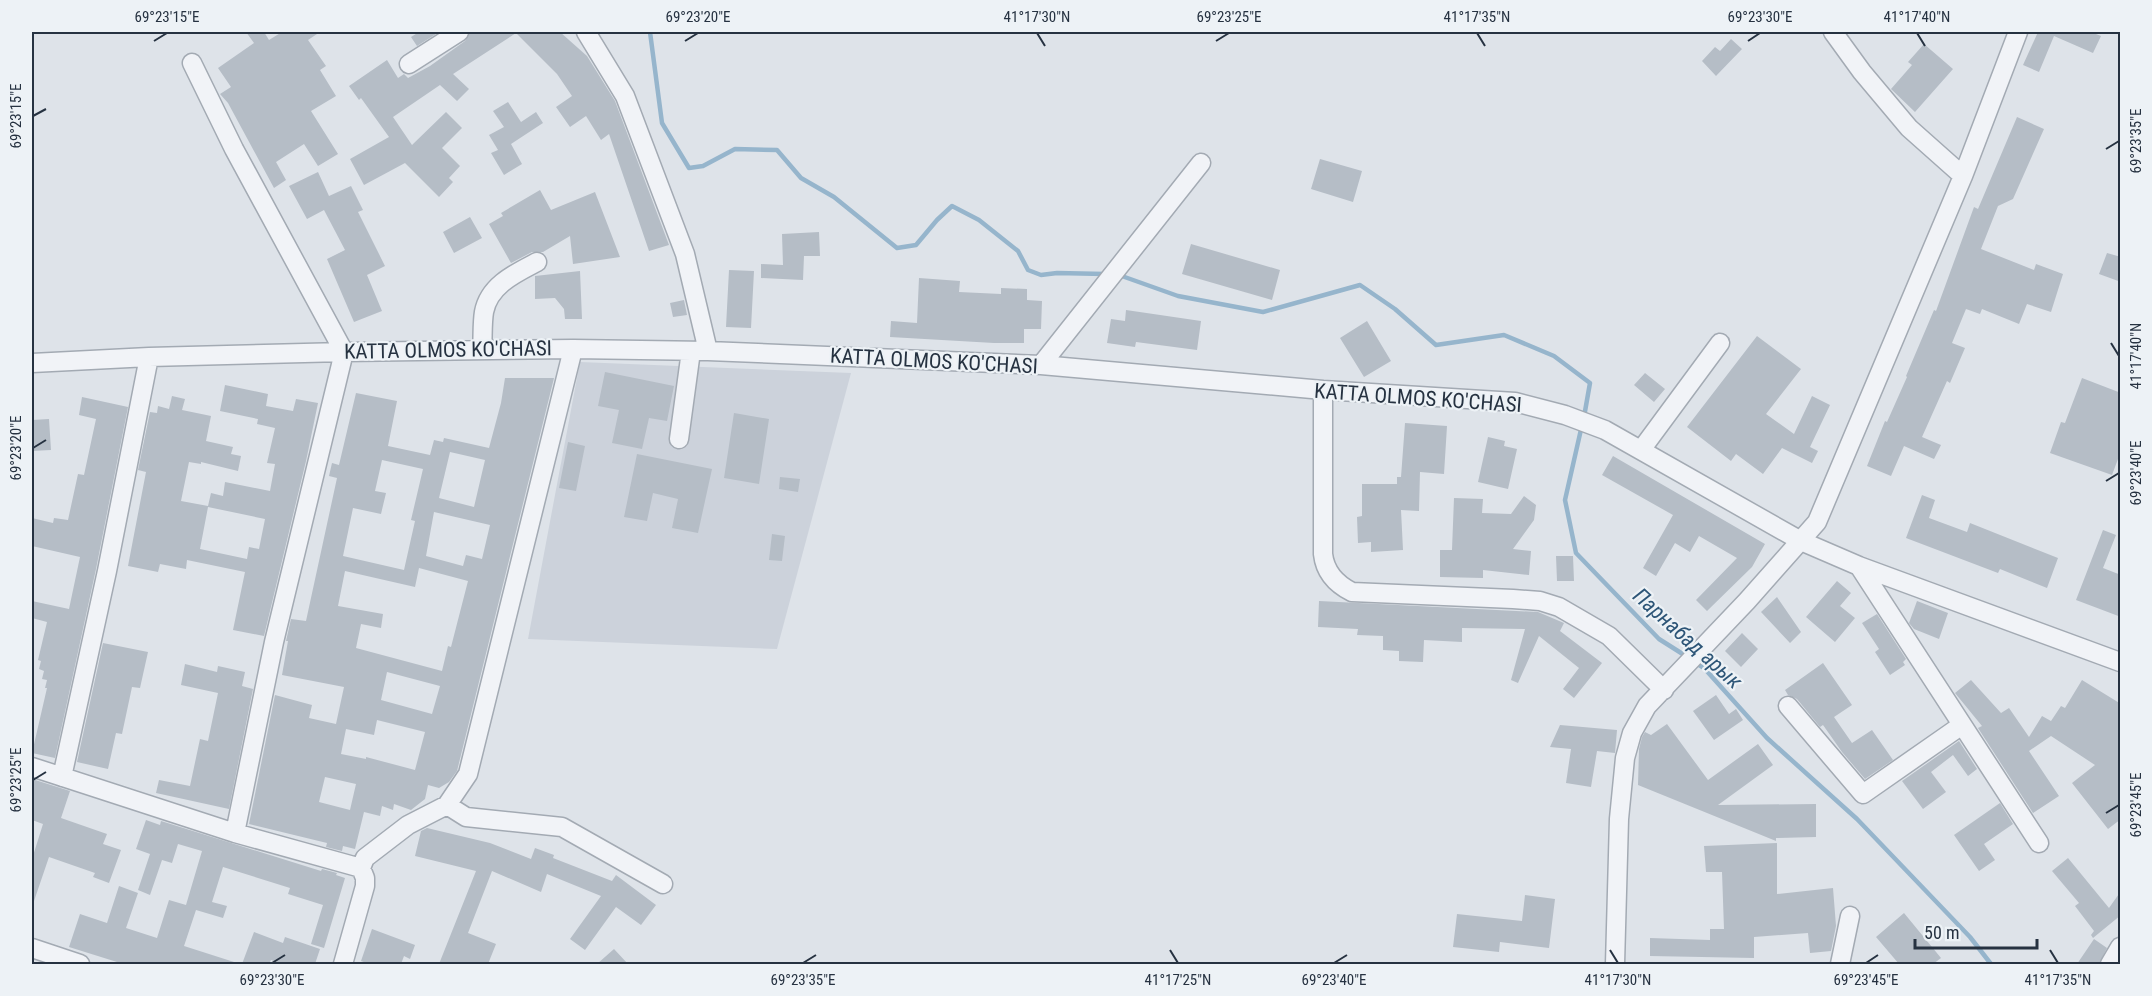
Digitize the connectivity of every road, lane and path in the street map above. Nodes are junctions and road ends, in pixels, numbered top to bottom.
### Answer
1 (459, 32) edge
2 (586, 32) edge
3 (1833, 32) edge
4 (2018, 32) edge
5 (192, 63) dead end
6 (409, 64) dead end
7 (1201, 163) dead end
8 (1963, 176) junction
9 (537, 262) dead end
10 (1720, 343) dead end
11 (573, 349) junction
12 (482, 350) junction
13 (700, 351) junction
14 (344, 352) junction
15 (148, 357) junction
16 (32, 363) edge
17 (1041, 365) junction
18 (1323, 390) junction
19 (679, 439) dead end
20 (1641, 450) junction
21 (1801, 541) junction
22 (1859, 566) junction
23 (2121, 662) edge
24 (1664, 690) junction
25 (1788, 706) dead end
26 (1962, 725) junction
27 (32, 767) edge
28 (62, 777) junction
29 (447, 805) junction
30 (235, 833) junction
31 (2039, 843) dead end
32 (361, 867) junction
33 (663, 884) dead end
34 (1850, 916) dead end
35 (2121, 947) edge
36 (32, 948) edge
37 (80, 964) edge
38 (343, 964) edge
39 (1615, 964) edge
40 (1840, 964) edge
41 (2110, 964) edge

1 - 6 street
2 - 13 street
3 - 8 street
4 - 8 street
5 - 14 street
7 - 17 street
8 - 21 street
9 - 12 street
10 - 20 street
11 - 12 street, KATTA OLMOS KO'CHASI
11 - 13 street, KATTA OLMOS KO'CHASI
11 - 29 street
12 - 14 street, KATTA OLMOS KO'CHASI
13 - 17 street, KATTA OLMOS KO'CHASI
13 - 19 street
14 - 15 street, KATTA OLMOS KO'CHASI
14 - 30 street
15 - 16 street, KATTA OLMOS KO'CHASI
15 - 28 street
17 - 18 street, KATTA OLMOS KO'CHASI
18 - 20 street, KATTA OLMOS KO'CHASI
18 - 24 street
20 - 21 street, KATTA OLMOS KO'CHASI
21 - 22 street, KATTA OLMOS KO'CHASI
21 - 24 street
22 - 23 street, KATTA OLMOS KO'CHASI
22 - 26 street
24 - 39 street
25 - 26 street
26 - 31 street
27 - 28 street
28 - 30 street
29 - 32 street
29 - 33 street
30 - 32 street
32 - 38 street
34 - 40 street
35 - 41 street
36 - 37 street

